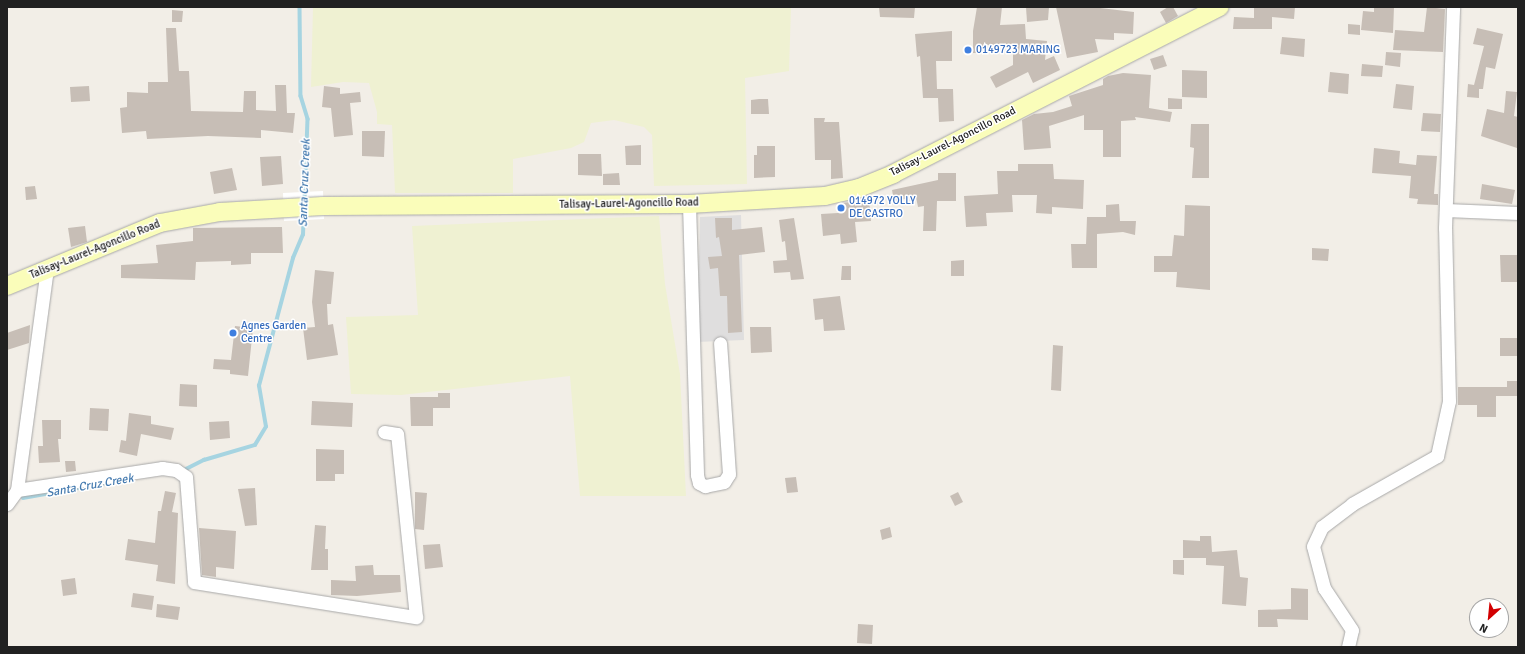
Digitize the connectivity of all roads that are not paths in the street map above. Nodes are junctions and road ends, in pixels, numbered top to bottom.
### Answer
1 (1220, 7) edge
2 (1453, 7) edge
3 (689, 204) junction
4 (1446, 210) junction
5 (1518, 213) edge
6 (47, 269) junction
7 (7, 286) edge
8 (720, 344) dead end
9 (384, 432) dead end
10 (17, 490) junction
11 (7, 504) edge
12 (1348, 647) edge

1 - 3 main road, Talisay-Laurel-Agoncillo Road
2 - 4 street
3 - 6 main road, Talisay-Laurel-Agoncillo Road
3 - 8 street
4 - 5 street
4 - 12 street
6 - 7 main road, Talisay-Laurel-Agoncillo Road
6 - 10 street
9 - 10 street
10 - 11 street

